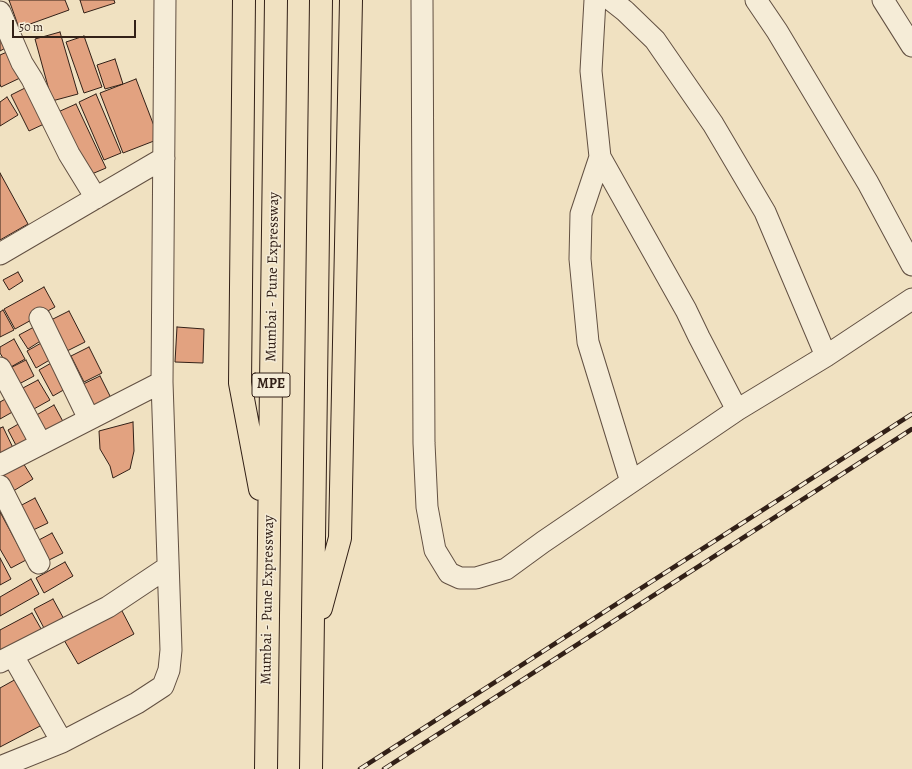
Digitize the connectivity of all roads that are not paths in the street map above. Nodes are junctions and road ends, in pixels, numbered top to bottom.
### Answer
1 (165, 0) edge
2 (244, 0) edge
3 (276, 0) edge
4 (321, 0) edge
5 (351, 0) edge
6 (422, 0) edge
7 (595, 0) edge
8 (611, 0) edge
9 (756, 0) edge
10 (883, 0) edge
11 (0, 12) edge
12 (912, 46) edge
13 (600, 157) junction
14 (164, 158) junction
15 (96, 198) junction
16 (0, 254) edge
17 (912, 265) edge
18 (912, 299) edge
19 (40, 318) dead end
20 (826, 356) junction
21 (0, 368) edge
22 (162, 382) junction
23 (737, 410) junction
24 (89, 419) junction
25 (41, 444) junction
26 (0, 465) edge
27 (631, 482) junction
28 (0, 486) edge
29 (269, 536) junction
30 (39, 564) dead end
31 (168, 567) junction
32 (313, 641) junction
33 (6, 659) edge
34 (62, 742) junction
35 (0, 767) edge
36 (266, 769) edge
37 (312, 769) edge

1 - 14 street
2 - 29 highway
3 - 29 highway, Mumbai - Pune Expressway / MPE
4 - 32 highway
5 - 32 highway
6 - 27 street
7 - 13 street
8 - 20 street
9 - 17 street
10 - 12 street
11 - 15 street
13 - 23 street
13 - 27 street
14 - 15 street
14 - 22 street
15 - 16 street
18 - 20 street
19 - 24 street
20 - 23 street
21 - 25 street
22 - 24 street
22 - 31 street
23 - 27 street
24 - 25 street
25 - 26 street
28 - 30 street
29 - 36 highway, Mumbai - Pune Expressway / MPE
31 - 33 street
31 - 34 street
32 - 37 highway
33 - 34 street
34 - 35 street

